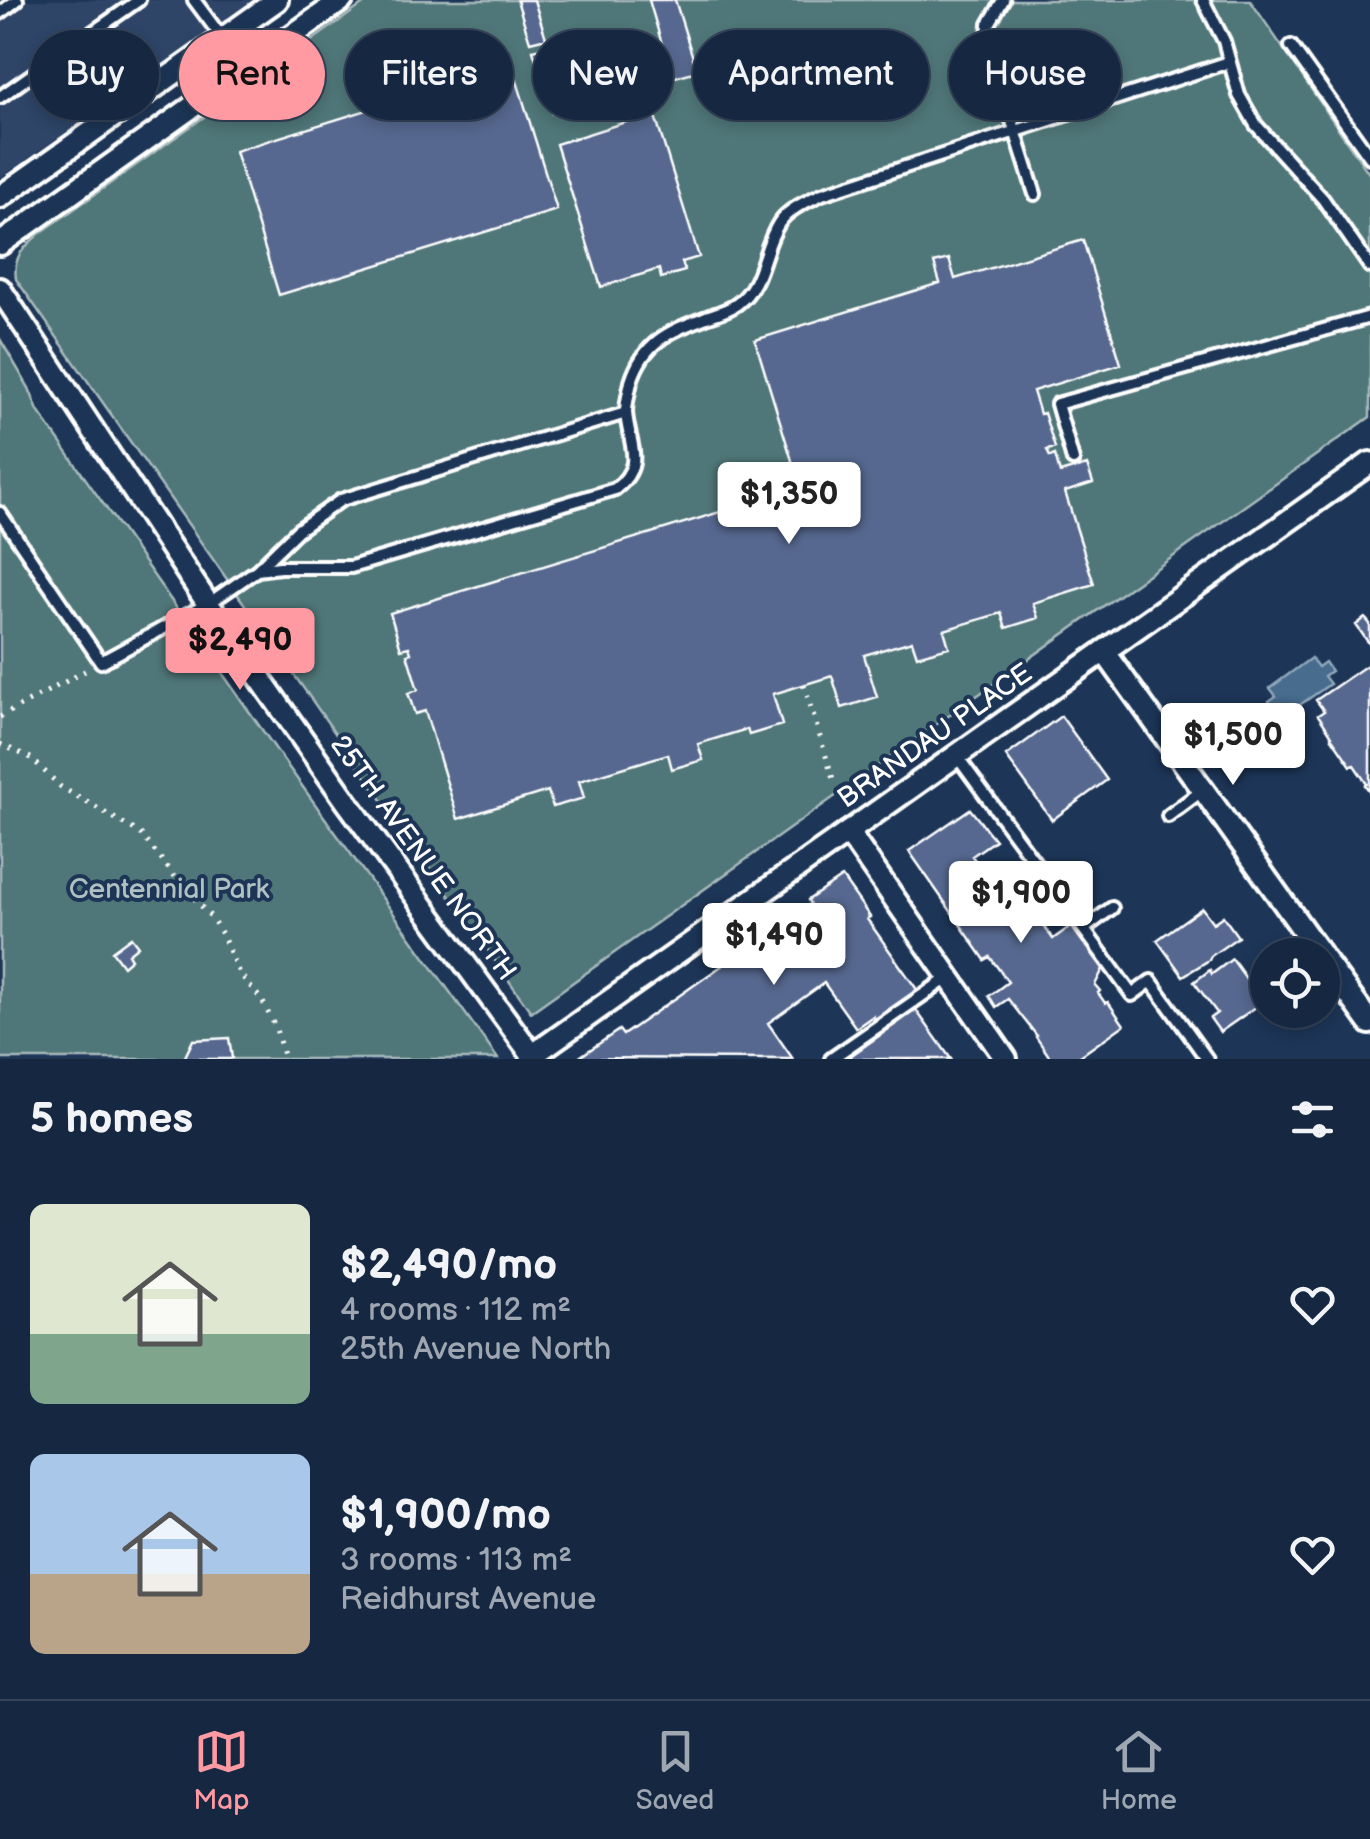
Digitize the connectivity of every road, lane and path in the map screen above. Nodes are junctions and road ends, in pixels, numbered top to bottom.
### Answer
1 (18, 0) edge
2 (139, 0) edge
3 (194, 0) edge
4 (277, 0) edge
5 (342, 0) edge
6 (1003, 0) edge
7 (1203, 0) edge
8 (0, 13) edge
9 (216, 30) edge
10 (235, 30) edge
11 (1292, 46) dead end
12 (1230, 62) junction
13 (179, 70) edge
14 (0, 98) edge
15 (1016, 131) junction
16 (1370, 157) edge
17 (1035, 194) dead end
18 (0, 198) edge
19 (0, 244) edge
20 (1370, 267) edge
21 (0, 289) edge
22 (1370, 317) edge
23 (626, 413) junction
24 (1073, 460) dead end
25 (1370, 463) edge
26 (0, 512) edge
27 (257, 570) junction
28 (208, 604) junction
29 (1104, 651) junction
30 (101, 662) junction
31 (804, 685) dead end
32 (0, 717) edge
33 (0, 744) edge
34 (956, 755) junction
35 (832, 779) dead end
36 (1203, 790) junction
37 (1168, 816) dead end
38 (848, 832) junction
39 (1112, 908) dead end
40 (1085, 928) junction
41 (1309, 938) edge
42 (949, 977) junction
43 (1340, 981) edge
44 (1370, 1023) edge
45 (534, 1057) edge
46 (284, 1059) edge
47 (831, 1059) edge
48 (1006, 1059) edge
49 (1208, 1059) edge

1 - 8 lane
2 - 14 lane
3 - 9 lane
4 - 10 street
5 - 19 street
6 - 15 lane
7 - 12 lane
11 - 16 lane
12 - 15 lane
12 - 20 lane
13 - 18 street
15 - 17 lane
15 - 23 lane
21 - 28 street, 25TH AVENUE NORTH
22 - 24 lane
23 - 27 lane
23 - 27 lane
25 - 29 street, BRANDAU PLACE
26 - 30 lane
27 - 28 lane
28 - 30 lane
28 - 45 street, 25TH AVENUE NORTH
29 - 34 street, BRANDAU PLACE
29 - 36 street
30 - 32 path
31 - 35 path
33 - 46 path
34 - 38 street, BRANDAU PLACE
34 - 40 lane
36 - 37 lane
36 - 41 street
38 - 42 street
38 - 45 street, BRANDAU PLACE
39 - 40 lane
40 - 49 lane
42 - 47 lane
42 - 48 street
43 - 44 street

